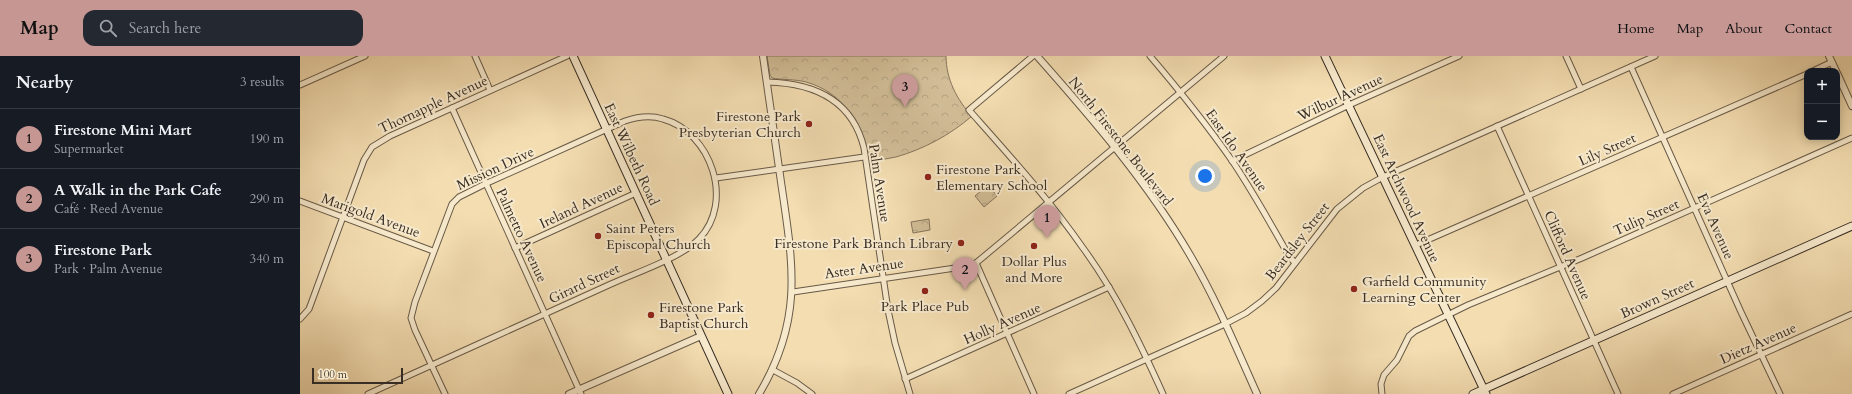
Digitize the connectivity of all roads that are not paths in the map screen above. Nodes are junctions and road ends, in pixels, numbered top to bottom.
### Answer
1 (365, 56) edge
2 (475, 56) edge
3 (567, 56) edge
4 (573, 56) edge
5 (763, 56) edge
6 (1033, 56) edge
7 (1037, 56) edge
8 (1150, 56) edge
9 (1224, 56) edge
10 (1325, 56) edge
11 (1459, 56) edge
12 (1566, 56) edge
13 (1655, 56) edge
14 (1830, 59) edge
15 (1632, 67) junction
16 (1817, 68) edge
17 (1804, 75) edge
18 (1840, 80) edge
19 (301, 82) edge
20 (767, 82) junction
21 (1581, 89) junction
22 (490, 90) junction
23 (1180, 93) junction
24 (1349, 105) junction
25 (1852, 106) edge
26 (452, 108) junction
27 (1498, 126) junction
28 (607, 129) junction
29 (1663, 137) junction
30 (1852, 138) edge
31 (1115, 148) junction
32 (864, 156) junction
33 (1232, 161) junction
34 (779, 169) junction
35 (1383, 177) junction
36 (716, 178) junction
37 (485, 184) junction
38 (636, 193) junction
39 (1529, 197) junction
40 (300, 201) edge
41 (1049, 203) junction
42 (1695, 208) junction
43 (343, 218) junction
44 (1852, 226) edge
45 (1416, 246) junction
46 (515, 248) junction
47 (433, 251) junction
48 (666, 259) junction
49 (976, 263) junction
50 (1295, 263) junction
51 (1560, 267) junction
52 (882, 278) junction
53 (1727, 281) junction
54 (1109, 287) junction
55 (792, 292) junction
56 (545, 314) junction
57 (1852, 314) edge
58 (1448, 315) junction
59 (300, 319) edge
60 (1225, 324) junction
61 (1007, 334) junction
62 (701, 336) junction
63 (1593, 341) junction
64 (1761, 355) junction
65 (1147, 359) junction
66 (431, 366) junction
67 (773, 370) junction
68 (905, 379) junction
69 (580, 392) edge
70 (1485, 392) edge
71 (368, 394) edge
72 (445, 394) edge
73 (569, 394) edge
74 (728, 394) edge
75 (759, 394) edge
76 (812, 394) edge
77 (910, 394) edge
78 (1034, 394) edge
79 (1069, 394) edge
80 (1163, 394) edge
81 (1257, 394) edge
82 (1382, 394) edge
83 (1473, 394) edge
84 (1618, 394) edge
85 (1673, 394) edge
86 (1780, 394) edge

1 - 19 street
2 - 22 street
3 - 22 street, Thornapple Avenue
4 - 28 main road, East Wilbeth Road
5 - 20 street
6 - 41 street
7 - 31 street, North Firestone Boulevard
8 - 23 street, East Ido Avenue
9 - 23 street, Aster Avenue
10 - 24 main road, East Archwood Avenue
11 - 24 street, Wilbur Avenue
12 - 21 street
13 - 15 street, Beardsley Street
14 - 16 street
15 - 21 street, Beardsley Street
15 - 29 street, Eva Avenue
17 - 29 street, Lily Street
18 - 25 street
20 - 32 street, Palm Avenue
20 - 34 street
21 - 27 street, Beardsley Street
22 - 26 street, Thornapple Avenue
23 - 31 street, Aster Avenue
23 - 33 street, East Ido Avenue
24 - 33 street, Wilbur Avenue
24 - 35 main road, East Archwood Avenue
26 - 37 street, Palmetto Avenue
26 - 43 street, Thornapple Avenue
27 - 35 street, Beardsley Street
27 - 39 street, Clifford Avenue
28 - 36 street, Mission Drive
28 - 37 street, Mission Drive
28 - 38 main road, East Wilbeth Road
29 - 39 street, Lily Street
29 - 42 street, Eva Avenue
30 - 42 street, Tulip Street
31 - 41 street, Aster Avenue
31 - 60 street, North Firestone Boulevard
32 - 34 street
32 - 52 street, Palm Avenue
33 - 50 street, East Ido Avenue
34 - 36 street
34 - 55 street
35 - 45 main road, East Archwood Avenue
35 - 50 street, Beardsley Street
36 - 48 street, Girard Street
37 - 46 street, Palmetto Avenue
37 - 47 street, Mission Drive
38 - 46 street, Ireland Avenue
38 - 48 main road, East Wilbeth Road
39 - 45 street, Lily Street
39 - 51 street, Clifford Avenue
40 - 43 street, Marigold Avenue
41 - 49 street, Aster Avenue
41 - 54 street
42 - 51 street, Tulip Street
42 - 53 street, Eva Avenue
43 - 47 street, Marigold Avenue
43 - 59 street, Thornapple Avenue
44 - 53 main road, Brown Street
45 - 58 main road, East Archwood Avenue
46 - 56 street, Palmetto Avenue
47 - 66 street, Mission Drive
48 - 56 street, Girard Street
48 - 62 main road, East Wilbeth Road
49 - 52 street, Aster Avenue
49 - 61 street
50 - 60 street, Beardsley Street
51 - 58 street, Tulip Street
51 - 63 street, Clifford Avenue
52 - 55 street, Aster Avenue
52 - 68 street, Palm Avenue
53 - 63 main road, Brown Street
53 - 64 street, Eva Avenue
54 - 61 street, Holly Avenue
54 - 65 street
55 - 67 street
56 - 66 street, Girard Street
56 - 69 street, Palmetto Avenue
57 - 64 street, Dietz Avenue
58 - 70 main road, East Archwood Avenue
58 - 82 street, Tulip Street
60 - 65 street, Beardsley Street
60 - 81 street, North Firestone Boulevard
61 - 68 street, Holly Avenue
61 - 78 street
62 - 69 street
62 - 74 main road, East Wilbeth Road
63 - 70 main road, Brown Street
63 - 84 street, Clifford Avenue
64 - 85 street, Dietz Avenue
64 - 86 street, Eva Avenue
65 - 79 street, Beardsley Street
65 - 80 street
66 - 71 street, Girard Street
66 - 72 street, Mission Drive
67 - 75 street
67 - 76 street
68 - 77 street, Palm Avenue
69 - 73 street
70 - 83 main road, Brown Street

